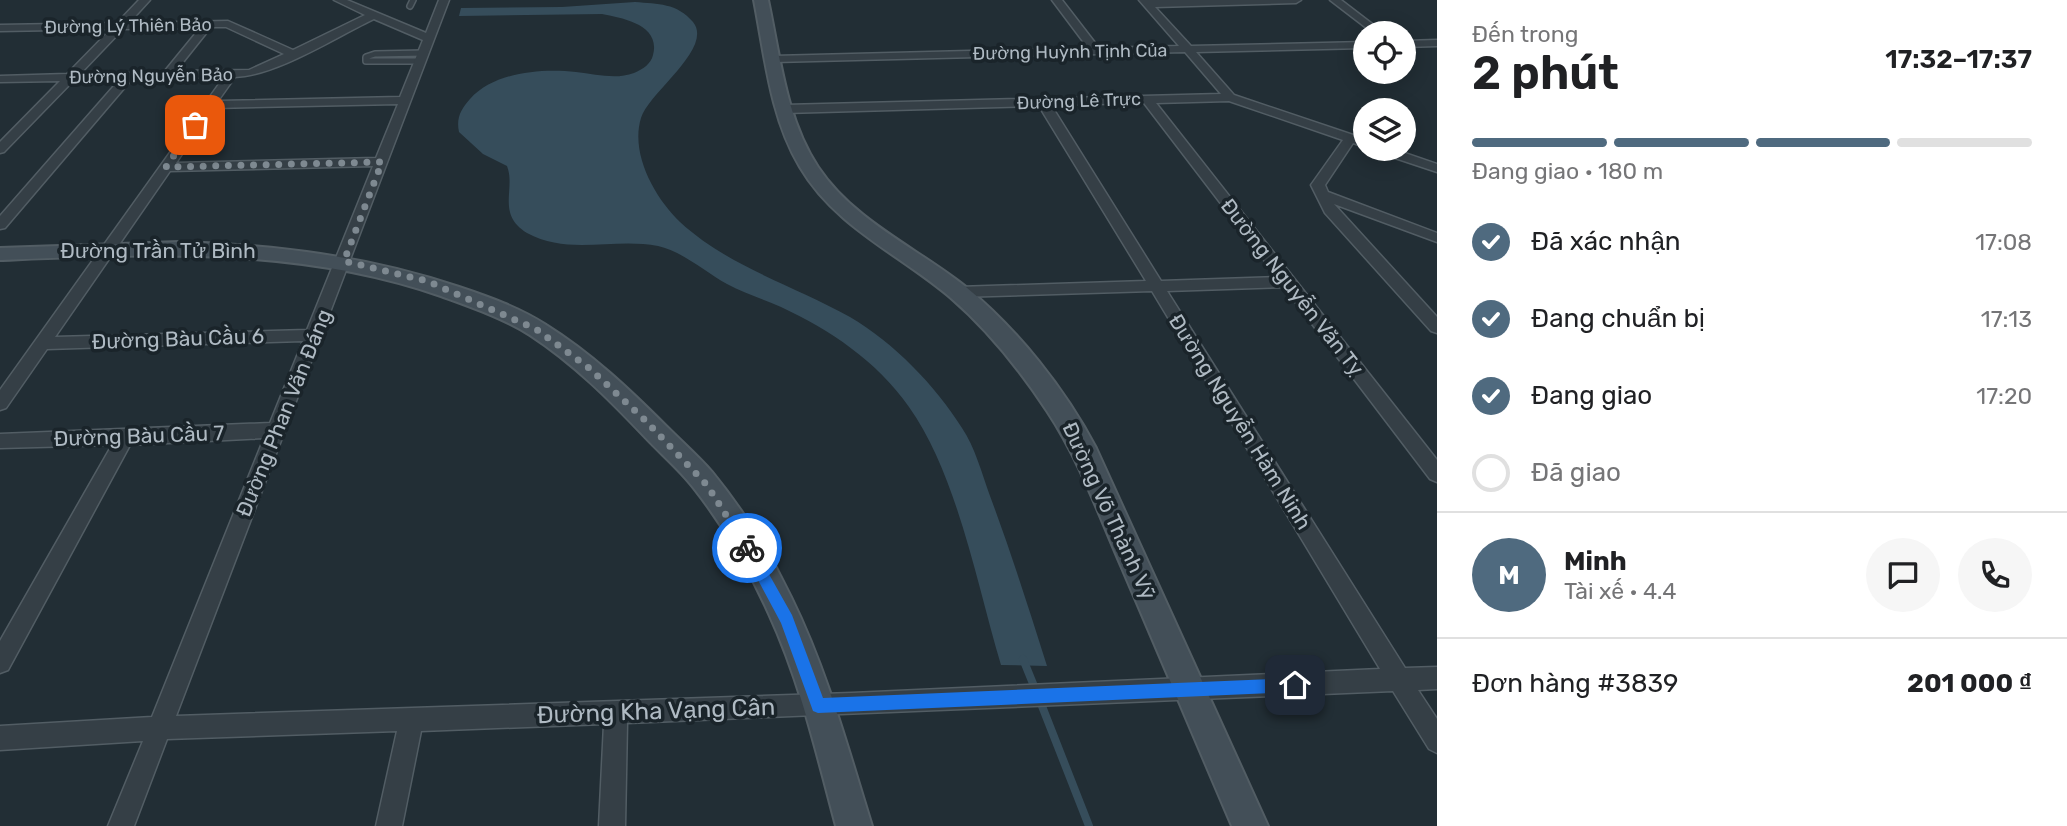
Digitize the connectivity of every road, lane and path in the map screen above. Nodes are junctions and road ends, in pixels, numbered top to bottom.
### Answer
1 (145, 0) edge
2 (339, 0) edge
3 (444, 0) edge
4 (761, 0) edge
5 (1057, 0) edge
6 (1296, 0) edge
7 (1335, 0) edge
8 (1145, 2) edge
9 (373, 15) junction
10 (1363, 21) edge
11 (208, 24) junction
12 (120, 26) junction
13 (0, 28) edge
14 (1437, 43) edge
15 (1416, 44) edge
16 (1353, 45) edge
17 (1188, 50) junction
18 (425, 51) junction
19 (1096, 52) junction
20 (292, 54) junction
21 (774, 59) junction
22 (231, 75) junction
23 (166, 76) junction
24 (128, 77) junction
25 (69, 78) junction
26 (0, 79) edge
27 (1230, 97) junction
28 (1147, 99) junction
29 (406, 100) junction
30 (1043, 102) junction
31 (210, 105) junction
32 (785, 109) junction
33 (1350, 138) junction
34 (1353, 139) edge
35 (0, 149) edge
36 (1416, 161) edge
37 (382, 162) junction
38 (166, 167) junction
39 (1437, 168) edge
40 (1321, 194) junction
41 (0, 225) edge
42 (1437, 238) edge
43 (108, 249) junction
44 (0, 254) edge
45 (344, 261) junction
46 (1288, 282) junction
47 (1157, 287) junction
48 (958, 292) junction
49 (1437, 327) edge
50 (315, 335) junction
51 (42, 343) junction
52 (0, 403) edge
53 (278, 430) junction
54 (125, 438) junction
55 (0, 441) edge
56 (1437, 474) edge
57 (0, 662) edge
58 (1437, 678) edge
59 (1399, 680) junction
60 (1190, 691) junction
61 (818, 705) junction
62 (616, 712) junction
63 (411, 720) junction
64 (160, 728) junction
65 (0, 738) edge
66 (1437, 741) edge
67 (121, 826) edge
68 (389, 826) edge
69 (612, 826) edge
70 (854, 826) edge
71 (1250, 826) edge

1 - 12 street
2 - 9 street
3 - 18 street, Đường Phan Văn Đáng
4 - 21 street, Đường Võ Thành Vỹ
5 - 19 street
6 - 8 street
7 - 10 street
8 - 17 street
9 - 18 street
9 - 20 street, Đường Nguyễn Bảo
11 - 12 street, Đường Lý Thiên Bảo
11 - 20 street, Đường Lý Thiên Bảo
11 - 23 street
12 - 13 street, Đường Lý Thiên Bảo
12 - 25 street
14 - 15 street
16 - 17 street, Đường Huỳnh Tịnh Của
17 - 19 street, Đường Huỳnh Tịnh Của
17 - 27 street
18 - 18 lane
18 - 29 street, Đường Phan Văn Đáng
19 - 21 street, Đường Huỳnh Tịnh Của
20 - 22 street, Đường Nguyễn Bảo
21 - 32 street, Đường Võ Thành Vỹ
22 - 23 street, Đường Nguyễn Bảo
22 - 31 street
23 - 24 street, Đường Nguyễn Bảo
24 - 25 street, Đường Nguyễn Bảo
24 - 41 street
25 - 26 street, Đường Nguyễn Bảo
25 - 35 street
27 - 28 street, Đường Lê Trực
27 - 33 street, Đường Lê Trực
28 - 30 street, Đường Lê Trực
28 - 46 street, Đường Nguyễn Văn Tỵ
29 - 31 street
29 - 37 street, Đường Phan Văn Đáng
30 - 32 street, Đường Lê Trực
30 - 47 street, Đường Nguyễn Hàm Ninh
31 - 38 street
32 - 48 street, Đường Võ Thành Vỹ
33 - 34 street, Đường Lê Trực
33 - 40 street
36 - 39 street
37 - 38 street
37 - 45 street, Đường Phan Văn Đáng
38 - 43 street
40 - 42 street
40 - 49 street
43 - 44 street, Đường Trần Tử Bình
43 - 45 street, Đường Trần Tử Bình
43 - 51 street
45 - 50 street, Đường Phan Văn Đáng
45 - 61 street, Đường Trần Tử Bình
46 - 47 street
46 - 56 street, Đường Nguyễn Văn Tỵ
47 - 48 street
47 - 59 street, Đường Nguyễn Hàm Ninh
48 - 60 street, Đường Võ Thành Vỹ
50 - 51 street, Đường Bàu Cầu 6
50 - 53 street, Đường Phan Văn Đáng
51 - 52 street
53 - 54 street, Đường Bàu Cầu 7
53 - 64 street, Đường Phan Văn Đáng
54 - 55 street, Đường Bàu Cầu 7
54 - 57 street
58 - 59 street, Đường Kha Vạng Cân
59 - 60 street, Đường Kha Vạng Cân
59 - 66 street, Đường Nguyễn Hàm Ninh
60 - 61 street, Đường Kha Vạng Cân
60 - 71 street, Đường Võ Thành Vỹ
61 - 62 street, Đường Kha Vạng Cân
61 - 70 street, Đường Trần Tử Bình
62 - 63 street, Đường Kha Vạng Cân
62 - 69 street
63 - 64 street, Đường Kha Vạng Cân
63 - 68 street
64 - 65 street, Đường Kha Vạng Cân
64 - 67 street, Đường Phan Văn Đáng

